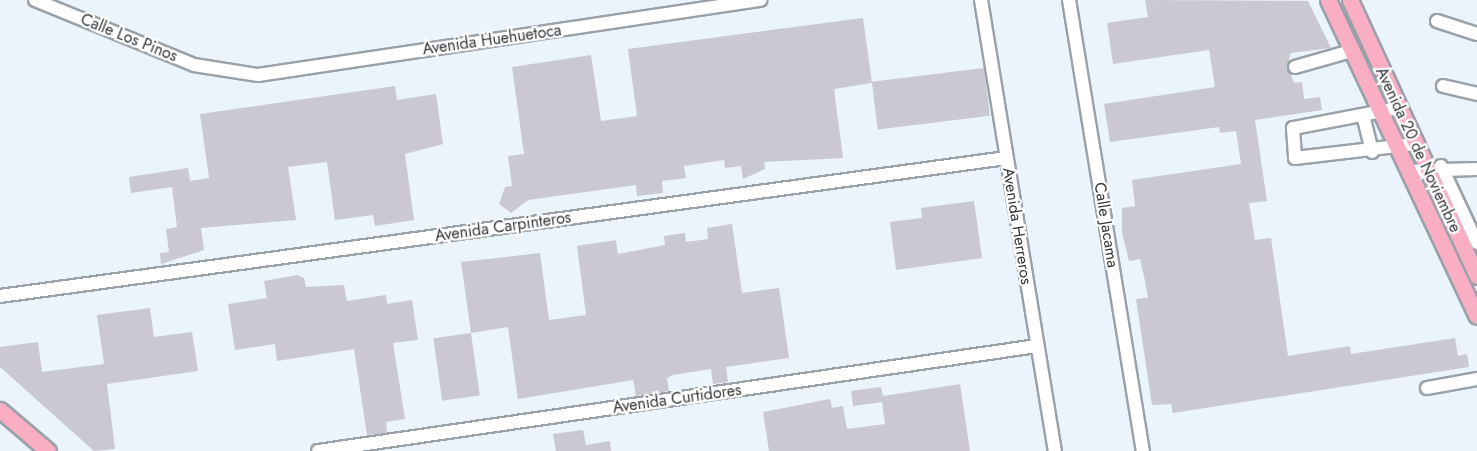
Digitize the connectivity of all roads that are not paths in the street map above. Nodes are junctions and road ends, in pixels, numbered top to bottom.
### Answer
1 (35, 0) edge
2 (760, 0) edge
3 (981, 0) edge
4 (1069, 0) edge
5 (1328, 0) edge
6 (1350, 0) edge
7 (1437, 21) dead end
8 (1477, 34) edge
9 (1352, 51) junction
10 (1295, 67) dead end
11 (224, 72) joint
12 (1443, 86) dead end
13 (1477, 94) edge
14 (1398, 108) junction
15 (1380, 111) junction
16 (1363, 115) junction
17 (1415, 144) junction
18 (1397, 147) junction
19 (1371, 152) junction
20 (1006, 158) junction
21 (1441, 166) junction
22 (1425, 167) junction
23 (1477, 169) edge
24 (1408, 171) junction
25 (1477, 243) edge
26 (1477, 276) edge
27 (0, 296) edge
28 (1477, 316) edge
29 (1036, 346) junction
30 (1477, 379) edge
31 (1427, 388) dead end
32 (0, 410) edge
33 (391, 446) edge
34 (347, 449) edge
35 (48, 451) edge
36 (318, 451) edge
37 (1055, 451) edge
38 (1143, 451) edge

1 - 11 street, Calle Los Pinos
2 - 11 street, Avenida Huehuetoca
3 - 20 street, Avenida Herreros
4 - 38 street, Calle Jacama
5 - 9 main road, Avenida 20 de Noviembre
6 - 14 main road, Avenida 20 de Noviembre
7 - 8 street
9 - 10 street
9 - 15 main road, Avenida 20 de Noviembre
12 - 13 street
14 - 15 street
14 - 17 main road, Avenida 20 de Noviembre
15 - 16 street
15 - 18 main road, Avenida 20 de Noviembre
16 - 19 street
16 - 19 street
17 - 18 street
17 - 22 main road, Avenida 20 de Noviembre
18 - 19 street
18 - 24 main road, Avenida 20 de Noviembre
20 - 27 street, Avenida Carpinteros
20 - 29 street, Avenida Herreros
21 - 22 street
21 - 23 street
21 - 25 street
22 - 24 street
22 - 26 main road, Avenida 20 de Noviembre
24 - 28 main road, Avenida 20 de Noviembre
29 - 33 street, Avenida Curtidores
29 - 37 street, Avenida Herreros
30 - 31 street
32 - 35 main road
33 - 34 street, Avenida Curtidores
34 - 36 street, Avenida Curtidores

